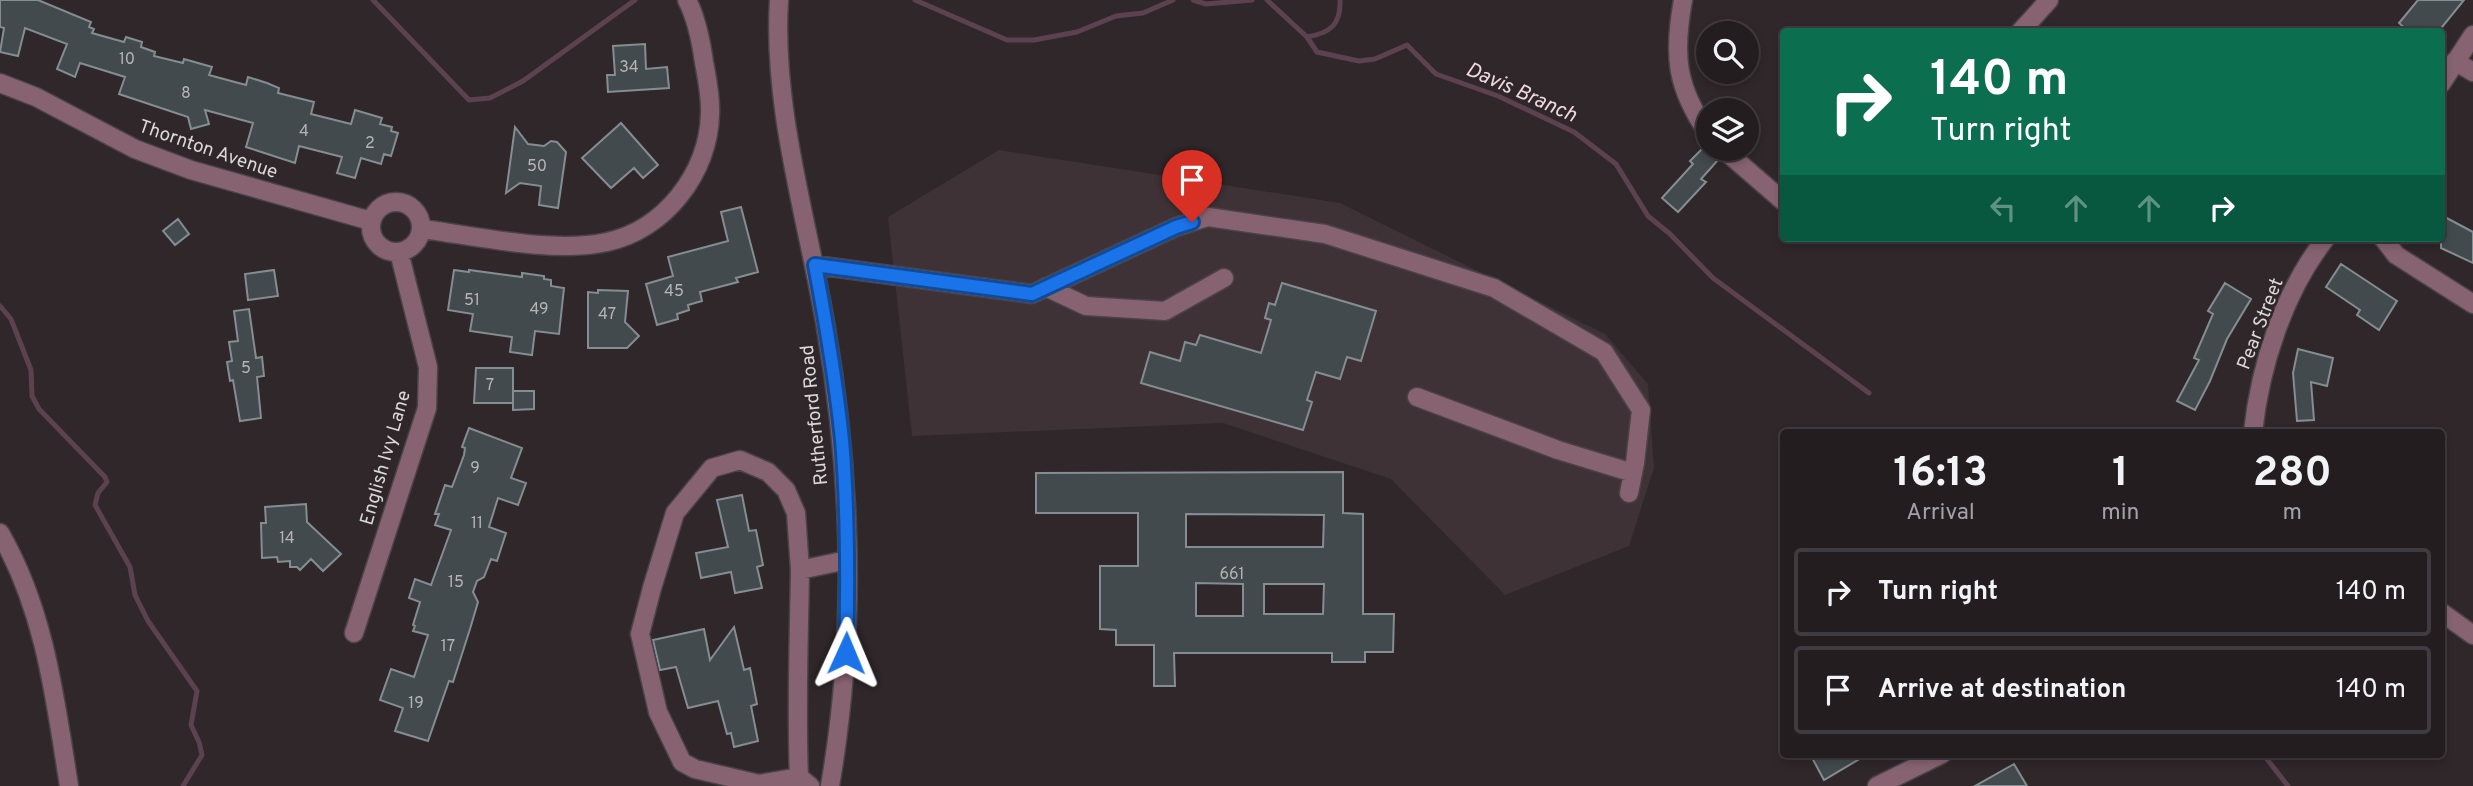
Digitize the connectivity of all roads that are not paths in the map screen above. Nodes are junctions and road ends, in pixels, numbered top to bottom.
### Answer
1 (687, 0) edge
2 (779, 0) edge
3 (1683, 0) edge
4 (2049, 0) edge
5 (2024, 28) edge
6 (2473, 35) edge
7 (2455, 61) junction
8 (2473, 72) edge
9 (2445, 77) edge
10 (0, 83) edge
11 (1696, 116) edge
12 (1737, 161) edge
13 (1780, 198) edge
14 (371, 221) junction
15 (422, 229) junction
16 (2323, 242) edge
17 (2386, 242) edge
18 (399, 252) junction
19 (815, 265) junction
20 (1224, 278) dead end
21 (1046, 287) junction
22 (2473, 304) edge
23 (1417, 397) dead end
24 (2253, 429) edge
25 (1633, 473) junction
26 (1629, 493) dead end
27 (0, 533) edge
28 (847, 560) junction
29 (800, 570) junction
30 (2445, 615) edge
31 (354, 634) dead end
32 (2473, 635) edge
33 (1934, 758) edge
34 (805, 781) edge
35 (69, 786) edge
36 (830, 786) edge
37 (1877, 786) edge

1 - 15 street
2 - 19 street, Rutherford Road
3 - 11 street
4 - 5 street
6 - 7 street
7 - 8 street
7 - 9 street
10 - 14 street, Thornton Avenue
12 - 13 street
14 - 15 street
14 - 18 street
15 - 18 street
16 - 24 street, Pear Street
17 - 22 street
18 - 31 street, English Ivy Lane
19 - 21 street
19 - 28 street, Rutherford Road
20 - 21 street
21 - 25 street
23 - 25 street
25 - 26 street
27 - 35 street
28 - 29 street
28 - 36 street, Rutherford Road
29 - 34 street
29 - 34 street
30 - 32 street
33 - 37 street

